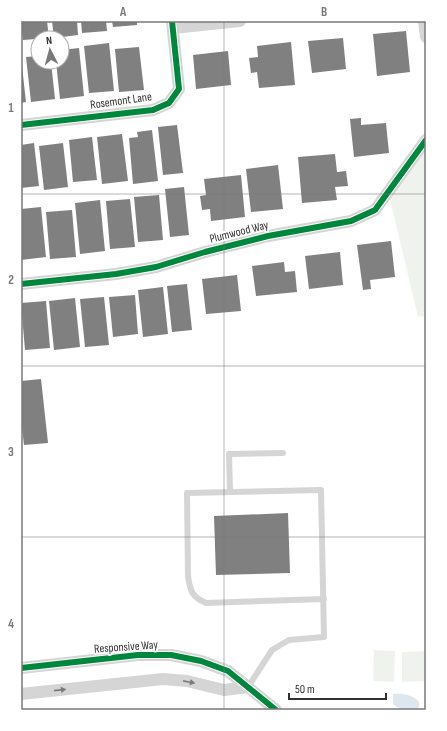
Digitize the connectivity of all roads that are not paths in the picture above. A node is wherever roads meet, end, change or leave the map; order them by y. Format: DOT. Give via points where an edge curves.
graph roads {
  1 [pos="240,21"];
  2 [pos="424,21"];
  3 [pos="173,24"];
  4 [pos="426,37"];
  5 [pos="21,125"];
  6 [pos="426,140"];
  7 [pos="21,284"];
  8 [pos="283,453"];
  9 [pos="230,492"];
  10 [pos="324,599"];
  11 [pos="21,668"];
  12 [pos="248,687"];
  13 [pos="21,694"];
  14 [pos="276,710"];
  1 -- 3 [label="street"];
  2 -- 4 [label="street"];
  3 -- 5 [label="street, Rosemont Lane" via="179,89 169,103 153,110"];
  6 -- 7 [label="street, Plumwood Way" via="375,210 351,221 268,236 156,267"];
  8 -- 9 [label="lane" via="229,454"];
  9 -- 10 [label="lane" via="321,490"];
  9 -- 10 [label="lane" via="187,493 188,576 189,586 197,599 206,603"];
  10 -- 12 [label="lane" via="324,637 289,640 272,650"];
  11 -- 12 [label="street, Responsive Way" via="171,655 201,661 228,671"];
  13 -- 12 [label="street, one-way" via="163,679 187,681 224,690"];
  12 -- 14 [label="street, Responsive Way"];
}
